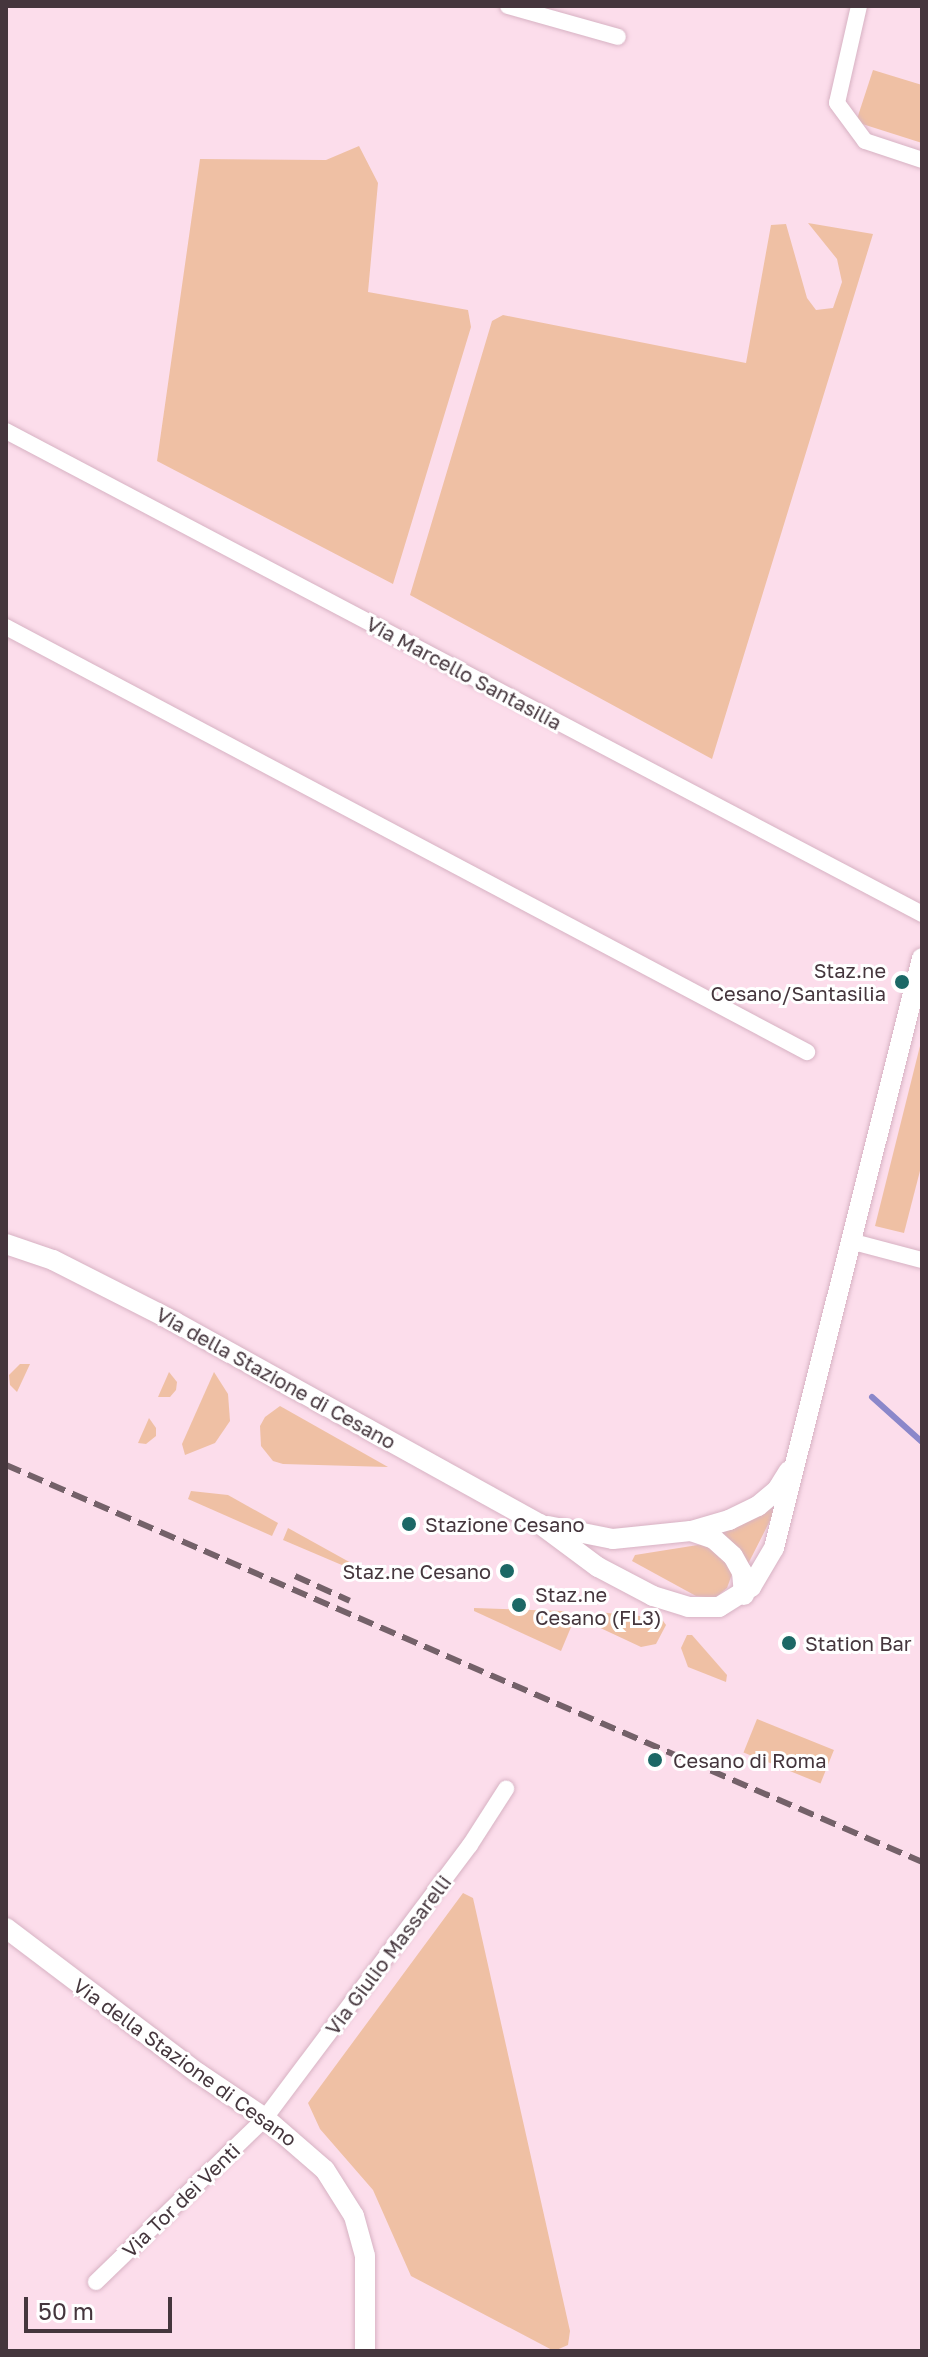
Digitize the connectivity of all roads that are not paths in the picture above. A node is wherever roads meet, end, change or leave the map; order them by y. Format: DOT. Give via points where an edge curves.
graph roads {
  1 [pos="508,6"];
  2 [pos="859,6"];
  3 [pos="618,37"];
  4 [pos="922,160"];
  5 [pos="6,431"];
  6 [pos="6,627"];
  7 [pos="922,914"];
  8 [pos="922,958"];
  9 [pos="807,1052"];
  10 [pos="850,1241"];
  11 [pos="6,1244"];
  12 [pos="922,1260"];
  13 [pos="796,1458"];
  14 [pos="540,1524"];
  15 [pos="691,1531"];
  16 [pos="744,1595"];
  17 [pos="506,1789"];
  18 [pos="6,1928"];
  19 [pos="265,2118"];
  20 [pos="96,2282"];
  21 [pos="365,2351"];
  1 -- 3 [label="street"];
  2 -- 4 [label="street" via="837,103 865,141"];
  5 -- 7 [label="street, Via Marcello Santasilia"];
  6 -- 9 [label="street"];
  8 -- 10 [label="street, Via della Stazione di Cesano"];
  10 -- 12 [label="street"];
  10 -- 13 [label="street, Via della Stazione di Cesano"];
  11 -- 14 [label="street, Via della Stazione di Cesano" via="105,1284"];
  13 -- 15 [label="street, Via della Stazione di Cesano" via="777,1490 758,1506"];
  13 -- 16 [label="street, Via della Stazione di Cesano" via="771,1556"];
  14 -- 15 [label="street, Via della Stazione di Cesano" via="613,1539"];
  14 -- 16 [label="street, Via della Stazione di Cesano" via="598,1567 668,1603 704,1609"];
  15 -- 16 [label="street" via="714,1539 733,1556 742,1572"];
  17 -- 19 [label="street, Via Giulio Massarelli" via="470,1845"];
  18 -- 19 [label="street, Via della Stazione di Cesano"];
  19 -- 20 [label="street, Via Tor dei Venti"];
  19 -- 21 [label="street, Via della Stazione di Cesano" via="325,2170 354,2216 367,2281"];
}
